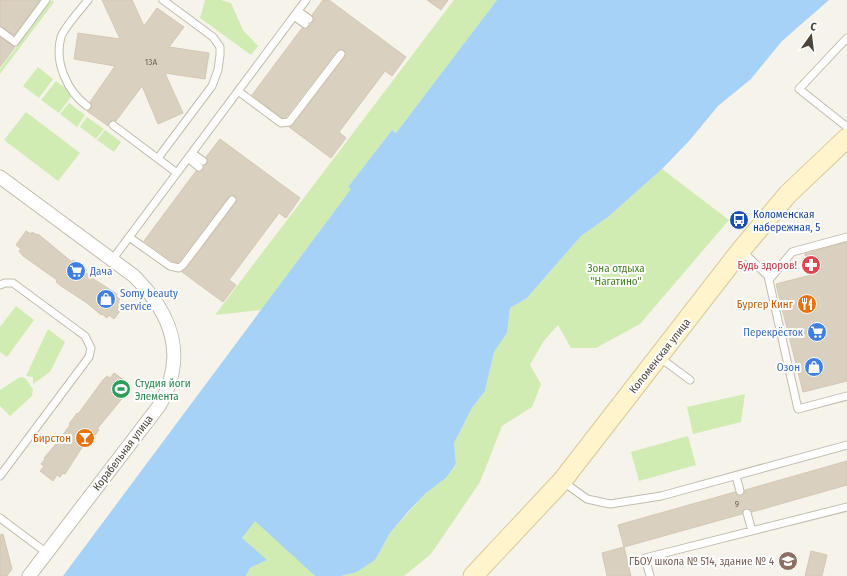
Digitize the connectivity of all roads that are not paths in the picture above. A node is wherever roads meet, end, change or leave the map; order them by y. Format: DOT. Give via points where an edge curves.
graph roads {
  1 [pos="46,0"];
  2 [pos="88,0"];
  3 [pos="163,0"];
  4 [pos="304,1"];
  5 [pos="296,13"];
  6 [pos="307,22"];
  7 [pos="0,31"];
  8 [pos="847,38"];
  9 [pos="341,54"];
  10 [pos="238,91"];
  11 [pos="87,106"];
  12 [pos="113,125"];
  13 [pos="847,127"];
  14 [pos="847,138"];
  15 [pos="190,155"];
  16 [pos="158,158"];
  17 [pos="201,164"];
  18 [pos="177,173"];
  19 [pos="0,177"];
  20 [pos="232,200"];
  21 [pos="129,237"];
  22 [pos="847,237"];
  23 [pos="741,250"];
  24 [pos="112,260"];
  25 [pos="769,280"];
  26 [pos="0,285"];
  27 [pos="659,357"];
  28 [pos="690,380"];
  29 [pos="847,396"];
  30 [pos="847,445"];
  31 [pos="0,476"];
  32 [pos="736,476"];
  33 [pos="562,481"];
  34 [pos="740,491"];
  35 [pos="847,507"];
  36 [pos="746,513"];
  37 [pos="0,518"];
  38 [pos="752,530"];
  39 [pos="47,553"];
  40 [pos="29,576"];
  41 [pos="473,576"];
  42 [pos="650,576"];
  1 -- 7 [label="lane" via="15,42"];
  2 -- 11 [label="lane" via="61,36 59,54 67,82 80,101"];
  3 -- 16 [label="lane" via="213,37 220,47 220,55 212,86"];
  4 -- 5 [label="lane"];
  5 -- 6 [label="lane"];
  5 -- 10 [label="lane"];
  8 -- 13 [label="lane" via="799,90"];
  9 -- 10 [label="lane" via="289,122 281,123"];
  10 -- 15 [label="lane"];
  12 -- 16 [label="lane"];
  14 -- 23 [label="street, Коломенская улица" via="788,194"];
  15 -- 17 [label="lane"];
  15 -- 18 [label="lane"];
  16 -- 18 [label="lane"];
  18 -- 21 [label="lane"];
  19 -- 24 [label="street, Корабельная улица"];
  20 -- 21 [label="lane" via="179,268 170,266"];
  21 -- 24 [label="lane"];
  22 -- 25 [label="lane" via="792,252"];
  23 -- 25 [label="lane"];
  23 -- 27 [label="street, Коломенская улица"];
  24 -- 39 [label="street, Корабельная улица" via="134,276 163,311 172,334 173,364 170,382 159,406"];
  25 -- 29 [label="lane" via="798,409"];
  26 -- 31 [label="lane" via="13,282 85,336 91,348 89,357"];
  27 -- 28 [label="lane"];
  27 -- 33 [label="street, Коломенская улица"];
  30 -- 32 [label="lane"];
  32 -- 33 [label="lane" via="661,496 610,504 587,499"];
  32 -- 34 [label="lane"];
  33 -- 41 [label="street, Коломенская улица"];
  35 -- 38 [label="lane"];
  36 -- 38 [label="lane"];
  37 -- 39 [label="lane"];
  38 -- 42 [label="lane" via="645,558"];
  39 -- 40 [label="street, Корабельная улица"];
}
